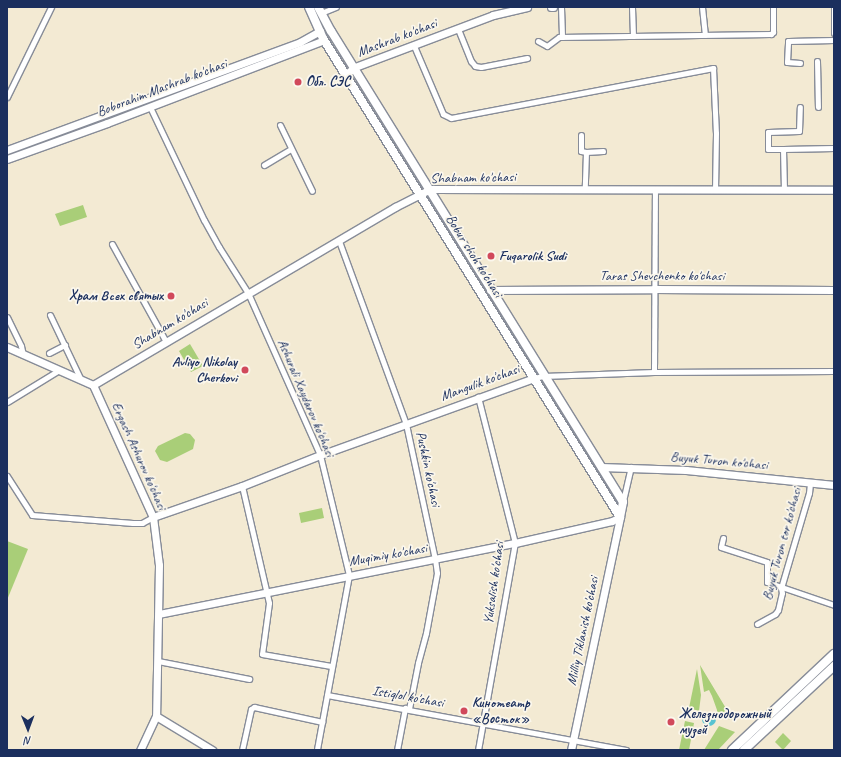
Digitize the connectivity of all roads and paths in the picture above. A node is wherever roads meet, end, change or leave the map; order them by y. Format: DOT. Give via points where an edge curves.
graph roads {
  1 [pos="51,7"];
  2 [pos="309,7"];
  3 [pos="336,7"];
  4 [pos="526,7"];
  5 [pos="561,7"];
  6 [pos="632,7"];
  7 [pos="702,7"];
  8 [pos="773,7"];
  9 [pos="834,7"];
  10 [pos="320,10"];
  11 [pos="458,29"];
  12 [pos="320,31"];
  13 [pos="834,33"];
  14 [pos="704,34"];
  15 [pos="634,36"];
  16 [pos="562,37"];
  17 [pos="324,40"];
  18 [pos="834,40"];
  19 [pos="538,41"];
  20 [pos="414,46"];
  21 [pos="527,58"];
  22 [pos="817,61"];
  23 [pos="800,63"];
  24 [pos="355,67"];
  25 [pos="346,74"];
  26 [pos="178,88"];
  27 [pos="7,95"];
  28 [pos="181,95"];
  29 [pos="150,107"];
  30 [pos="800,107"];
  31 [pos="818,107"];
  32 [pos="280,125"];
  33 [pos="581,135"];
  34 [pos="834,148"];
  35 [pos="291,149"];
  36 [pos="783,149"];
  37 [pos="7,150"];
  38 [pos="603,151"];
  39 [pos="586,152"];
  40 [pos="7,159"];
  41 [pos="264,165"];
  42 [pos="430,189"];
  43 [pos="585,190"];
  44 [pos="715,190"];
  45 [pos="784,190"];
  46 [pos="834,190"];
  47 [pos="312,191"];
  48 [pos="655,191"];
  49 [pos="420,194"];
  50 [pos="338,241"];
  51 [pos="112,244"];
  52 [pos="654,288"];
  53 [pos="490,290"];
  54 [pos="834,290"];
  55 [pos="248,293"];
  56 [pos="50,315"];
  57 [pos="7,317"];
  58 [pos="166,342"];
  59 [pos="65,345"];
  60 [pos="7,347"];
  61 [pos="49,353"];
  62 [pos="23,355"];
  63 [pos="59,370"];
  64 [pos="834,371"];
  65 [pos="654,372"];
  66 [pos="543,376"];
  67 [pos="534,378"];
  68 [pos="81,380"];
  69 [pos="93,385"];
  70 [pos="478,397"];
  71 [pos="7,402"];
  72 [pos="406,424"];
  73 [pos="320,455"];
  74 [pos="601,467"];
  75 [pos="631,467"];
  76 [pos="7,476"];
  77 [pos="810,483"];
  78 [pos="834,485"];
  79 [pos="242,486"];
  80 [pos="623,502"];
  81 [pos="620,516"];
  82 [pos="153,517"];
  83 [pos="723,538"];
  84 [pos="515,543"];
  85 [pos="435,559"];
  86 [pos="349,575"];
  87 [pos="781,588"];
  88 [pos="267,592"];
  89 [pos="834,605"];
  90 [pos="159,614"];
  91 [pos="757,624"];
  92 [pos="834,654"];
  93 [pos="158,661"];
  94 [pos="332,666"];
  95 [pos="834,666"];
  96 [pos="249,679"];
  97 [pos="327,695"];
  98 [pos="407,709"];
  99 [pos="156,716"];
  100 [pos="322,722"];
  101 [pos="484,724"];
  102 [pos="761,728"];
  103 [pos="573,741"];
  104 [pos="140,750"];
  105 [pos="212,750"];
  106 [pos="242,750"];
  107 [pos="317,750"];
  108 [pos="397,750"];
  109 [pos="478,750"];
  110 [pos="572,750"];
  111 [pos="626,750"];
  112 [pos="732,750"];
  113 [pos="744,750"];
  1 -- 27 [label="street"];
  2 -- 12 [label="main road, Bobur shoh ko'chasi"];
  3 -- 10 [label="street"];
  4 -- 11 [label="street, Mashrab ko'chasi" via="493,15"];
  5 -- 16 [label="street"];
  6 -- 15 [label="street"];
  7 -- 14 [label="street"];
  8 -- 14 [label="street" via="771,34"];
  9 -- 13 [label="street"];
  10 -- 24 [label="main road, Bobur shoh ko'chasi"];
  11 -- 20 [label="street, Mashrab ko'chasi"];
  11 -- 21 [label="street" via="475,66"];
  12 -- 17 [label="main road, Bobur shoh ko'chasi"];
  12 -- 26 [label="street, Boborahim Mashrab ko'chasi" via="300,42"];
  14 -- 15 [label="street"];
  15 -- 16 [label="street"];
  16 -- 19 [label="street" via="547,46"];
  17 -- 25 [label="main road, Bobur shoh ko'chasi"];
  17 -- 28 [label="street, Boborahim Mashrab ko'chasi"];
  18 -- 23 [label="street" via="788,41 787,62"];
  20 -- 24 [label="street, Mashrab ko'chasi"];
  20 -- 44 [label="street" via="443,114 451,118 714,68"];
  22 -- 31 [label="street"];
  24 -- 25 [label="street, Mashrab ko'chasi"];
  24 -- 42 [label="main road, Bobur shoh ko'chasi"];
  25 -- 49 [label="main road, Bobur shoh ko'chasi"];
  26 -- 28 [label="street"];
  26 -- 37 [label="street, Boborahim Mashrab ko'chasi"];
  28 -- 29 [label="street, Boborahim Mashrab ko'chasi"];
  29 -- 40 [label="street, Boborahim Mashrab ko'chasi"];
  29 -- 55 [label="street, Ashurali Xaydarov ko'chasi" via="204,220"];
  30 -- 36 [label="street" via="799,131 768,132 768,149"];
  32 -- 35 [label="street"];
  33 -- 39 [label="street" via="581,151"];
  34 -- 36 [label="street"];
  35 -- 41 [label="street"];
  35 -- 47 [label="street"];
  36 -- 45 [label="street"];
  38 -- 39 [label="street"];
  39 -- 43 [label="street"];
  42 -- 43 [label="street, Shabnam ko'chasi"];
  42 -- 49 [label="street, Shabnam ko'chasi"];
  42 -- 53 [label="main road, Bobur shoh ko'chasi"];
  43 -- 48 [label="street, Shabnam ko'chasi"];
  44 -- 45 [label="street, Shabnam ko'chasi"];
  44 -- 48 [label="street, Shabnam ko'chasi"];
  45 -- 46 [label="street, Shabnam ko'chasi"];
  48 -- 52 [label="street"];
  49 -- 50 [label="street, Shabnam ko'chasi"];
  49 -- 67 [label="main road, Bobur shoh ko'chasi"];
  50 -- 55 [label="street, Shabnam ko'chasi"];
  50 -- 72 [label="street, Pushkin ko'chasi"];
  51 -- 58 [label="street"];
  52 -- 53 [label="street, Taras Shevchenko ko'chasi"];
  52 -- 54 [label="street, Taras Shevchenko ko'chasi"];
  52 -- 65 [label="street"];
  53 -- 66 [label="main road, Bobur shoh ko'chasi"];
  55 -- 58 [label="street, Shabnam ko'chasi"];
  55 -- 73 [label="street, Ashurali Xaydarov ko'chasi"];
  56 -- 59 [label="street"];
  57 -- 62 [label="street"];
  58 -- 69 [label="street, Shabnam ko'chasi"];
  59 -- 61 [label="street"];
  59 -- 68 [label="street"];
  60 -- 62 [label="street"];
  62 -- 63 [label="street"];
  63 -- 68 [label="street"];
  63 -- 71 [label="street"];
  64 -- 65 [label="street, Mangulik ko'chasi"];
  65 -- 66 [label="street, Mangulik ko'chasi"];
  66 -- 67 [label="street, Mangulik ko'chasi"];
  66 -- 74 [label="main road, Bobur shoh ko'chasi"];
  67 -- 70 [label="street, Mangulik ko'chasi"];
  67 -- 81 [label="main road, Bobur shoh ko'chasi"];
  68 -- 69 [label="street"];
  69 -- 82 [label="street, Ergash Ashurov ko'chasi"];
  70 -- 72 [label="street, Mangulik ko'chasi"];
  70 -- 84 [label="street, Yuksalish ko'chasi"];
  72 -- 73 [label="street, Mangulik ko'chasi"];
  72 -- 85 [label="street, Pushkin ko'chasi"];
  73 -- 79 [label="street, Mangulik ko'chasi"];
  73 -- 86 [label="street, Ashurali Xaydarov ko'chasi"];
  74 -- 75 [label="street, Buyuk Turon ko'chasi"];
  74 -- 80 [label="main road, Bobur shoh ko'chasi"];
  75 -- 77 [label="street, Buyuk Turon ko'chasi"];
  75 -- 80 [label="street"];
  76 -- 82 [label="street" via="32,515 133,523"];
  77 -- 78 [label="street, Buyuk Turon ko'chasi"];
  77 -- 87 [label="street, Buyuk Turon tor ko'chasi"];
  79 -- 82 [label="street, Mangulik ko'chasi"];
  79 -- 88 [label="street"];
  80 -- 81 [label="main road"];
  81 -- 84 [label="street, Muqimiy ko'chasi" via="612,521"];
  81 -- 103 [label="street, Milliy Tiklanish ko'chasi"];
  82 -- 90 [label="street, Ergash Ashurov ko'chasi" via="159,566"];
  83 -- 87 [label="street" via="721,547 767,562 766,582"];
  84 -- 85 [label="street, Muqimiy ko'chasi"];
  84 -- 101 [label="street, Yuksalish ko'chasi"];
  85 -- 86 [label="street, Muqimiy ko'chasi"];
  85 -- 98 [label="street, Pushkin ko'chasi" via="437,574"];
  86 -- 88 [label="street, Muqimiy ko'chasi"];
  86 -- 94 [label="street, Ashurali Xaydarov ko'chasi"];
  87 -- 89 [label="street"];
  87 -- 91 [label="street, Buyuk Turon tor ko'chasi" via="782,593 775,614"];
  88 -- 90 [label="street, Muqimiy ko'chasi"];
  88 -- 94 [label="street" via="269,603 262,654"];
  90 -- 93 [label="street, Ergash Ashurov ko'chasi"];
  92 -- 102 [label="main road"];
  93 -- 96 [label="street"];
  93 -- 99 [label="street, Ergash Ashurov ko'chasi"];
  94 -- 97 [label="street, Ashurali Xaydarov ko'chasi"];
  95 -- 102 [label="main road"];
  97 -- 98 [label="street, Istiqlol ko'chasi"];
  97 -- 100 [label="street, Ashurali Xaydarov ko'chasi"];
  98 -- 101 [label="street, Istiqlol ko'chasi"];
  98 -- 108 [label="street, Pushkin ko'chasi"];
  99 -- 104 [label="street, Ergash Ashurov ko'chasi"];
  99 -- 105 [label="street"];
  100 -- 106 [label="street" via="254,707 251,710"];
  100 -- 107 [label="street, Ashurali Xaydarov ko'chasi"];
  101 -- 103 [label="street, Istiqlol ko'chasi"];
  101 -- 109 [label="street, Yuksalish ko'chasi"];
  102 -- 112 [label="main road"];
  102 -- 113 [label="main road"];
  103 -- 110 [label="street, Milliy Tiklanish ko'chasi"];
  103 -- 111 [label="street, Istiqlol ko'chasi"];
}
